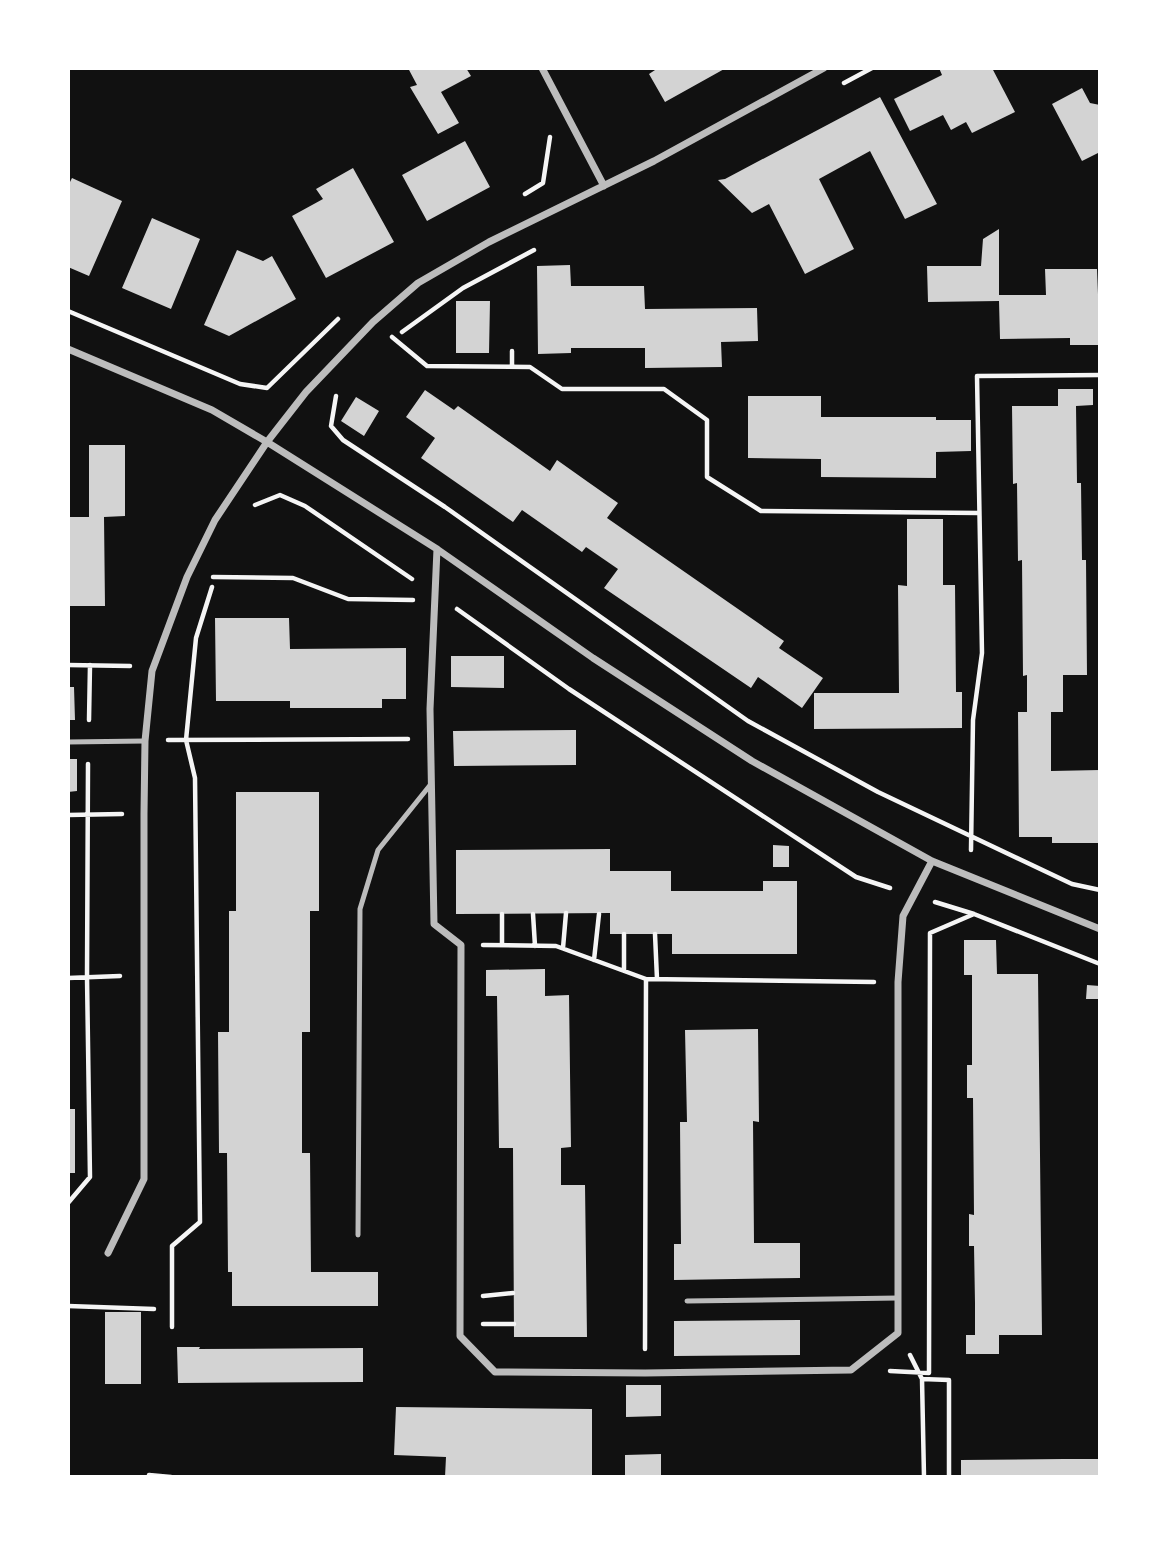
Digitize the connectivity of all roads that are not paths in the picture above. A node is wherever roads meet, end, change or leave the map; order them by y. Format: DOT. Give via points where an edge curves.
graph roads {
  1 [pos="542,68"];
  2 [pos="824,68"];
  3 [pos="604,186"];
  4 [pos="68,349"];
  5 [pos="267,442"];
  6 [pos="438,549"];
  7 [pos="145,741"];
  8 [pos="68,742"];
  9 [pos="431,784"];
  10 [pos="932,861"];
  11 [pos="1100,929"];
  12 [pos="358,1235"];
  13 [pos="108,1254"];
  14 [pos="898,1298"];
  15 [pos="687,1301"];
  1 -- 3 [label="street"];
  2 -- 3 [label="street"];
  3 -- 5 [label="street" via="489,242 418,283 373,322"];
  4 -- 5 [label="street" via="212,410"];
  5 -- 6 [label="street"];
  5 -- 7 [label="street" via="215,520 187,577 152,671"];
  6 -- 9 [label="street"];
  6 -- 10 [label="street" via="593,658 752,761"];
  7 -- 8 [label="lane"];
  7 -- 13 [label="street" via="144,1179"];
  9 -- 12 [label="lane" via="378,850 360,909"];
  9 -- 14 [label="street" via="434,924 461,945 460,1336 495,1372 851,1370 898,1333"];
  10 -- 11 [label="street"];
  10 -- 14 [label="street" via="903,915 898,982"];
  14 -- 15 [label="lane"];
}
